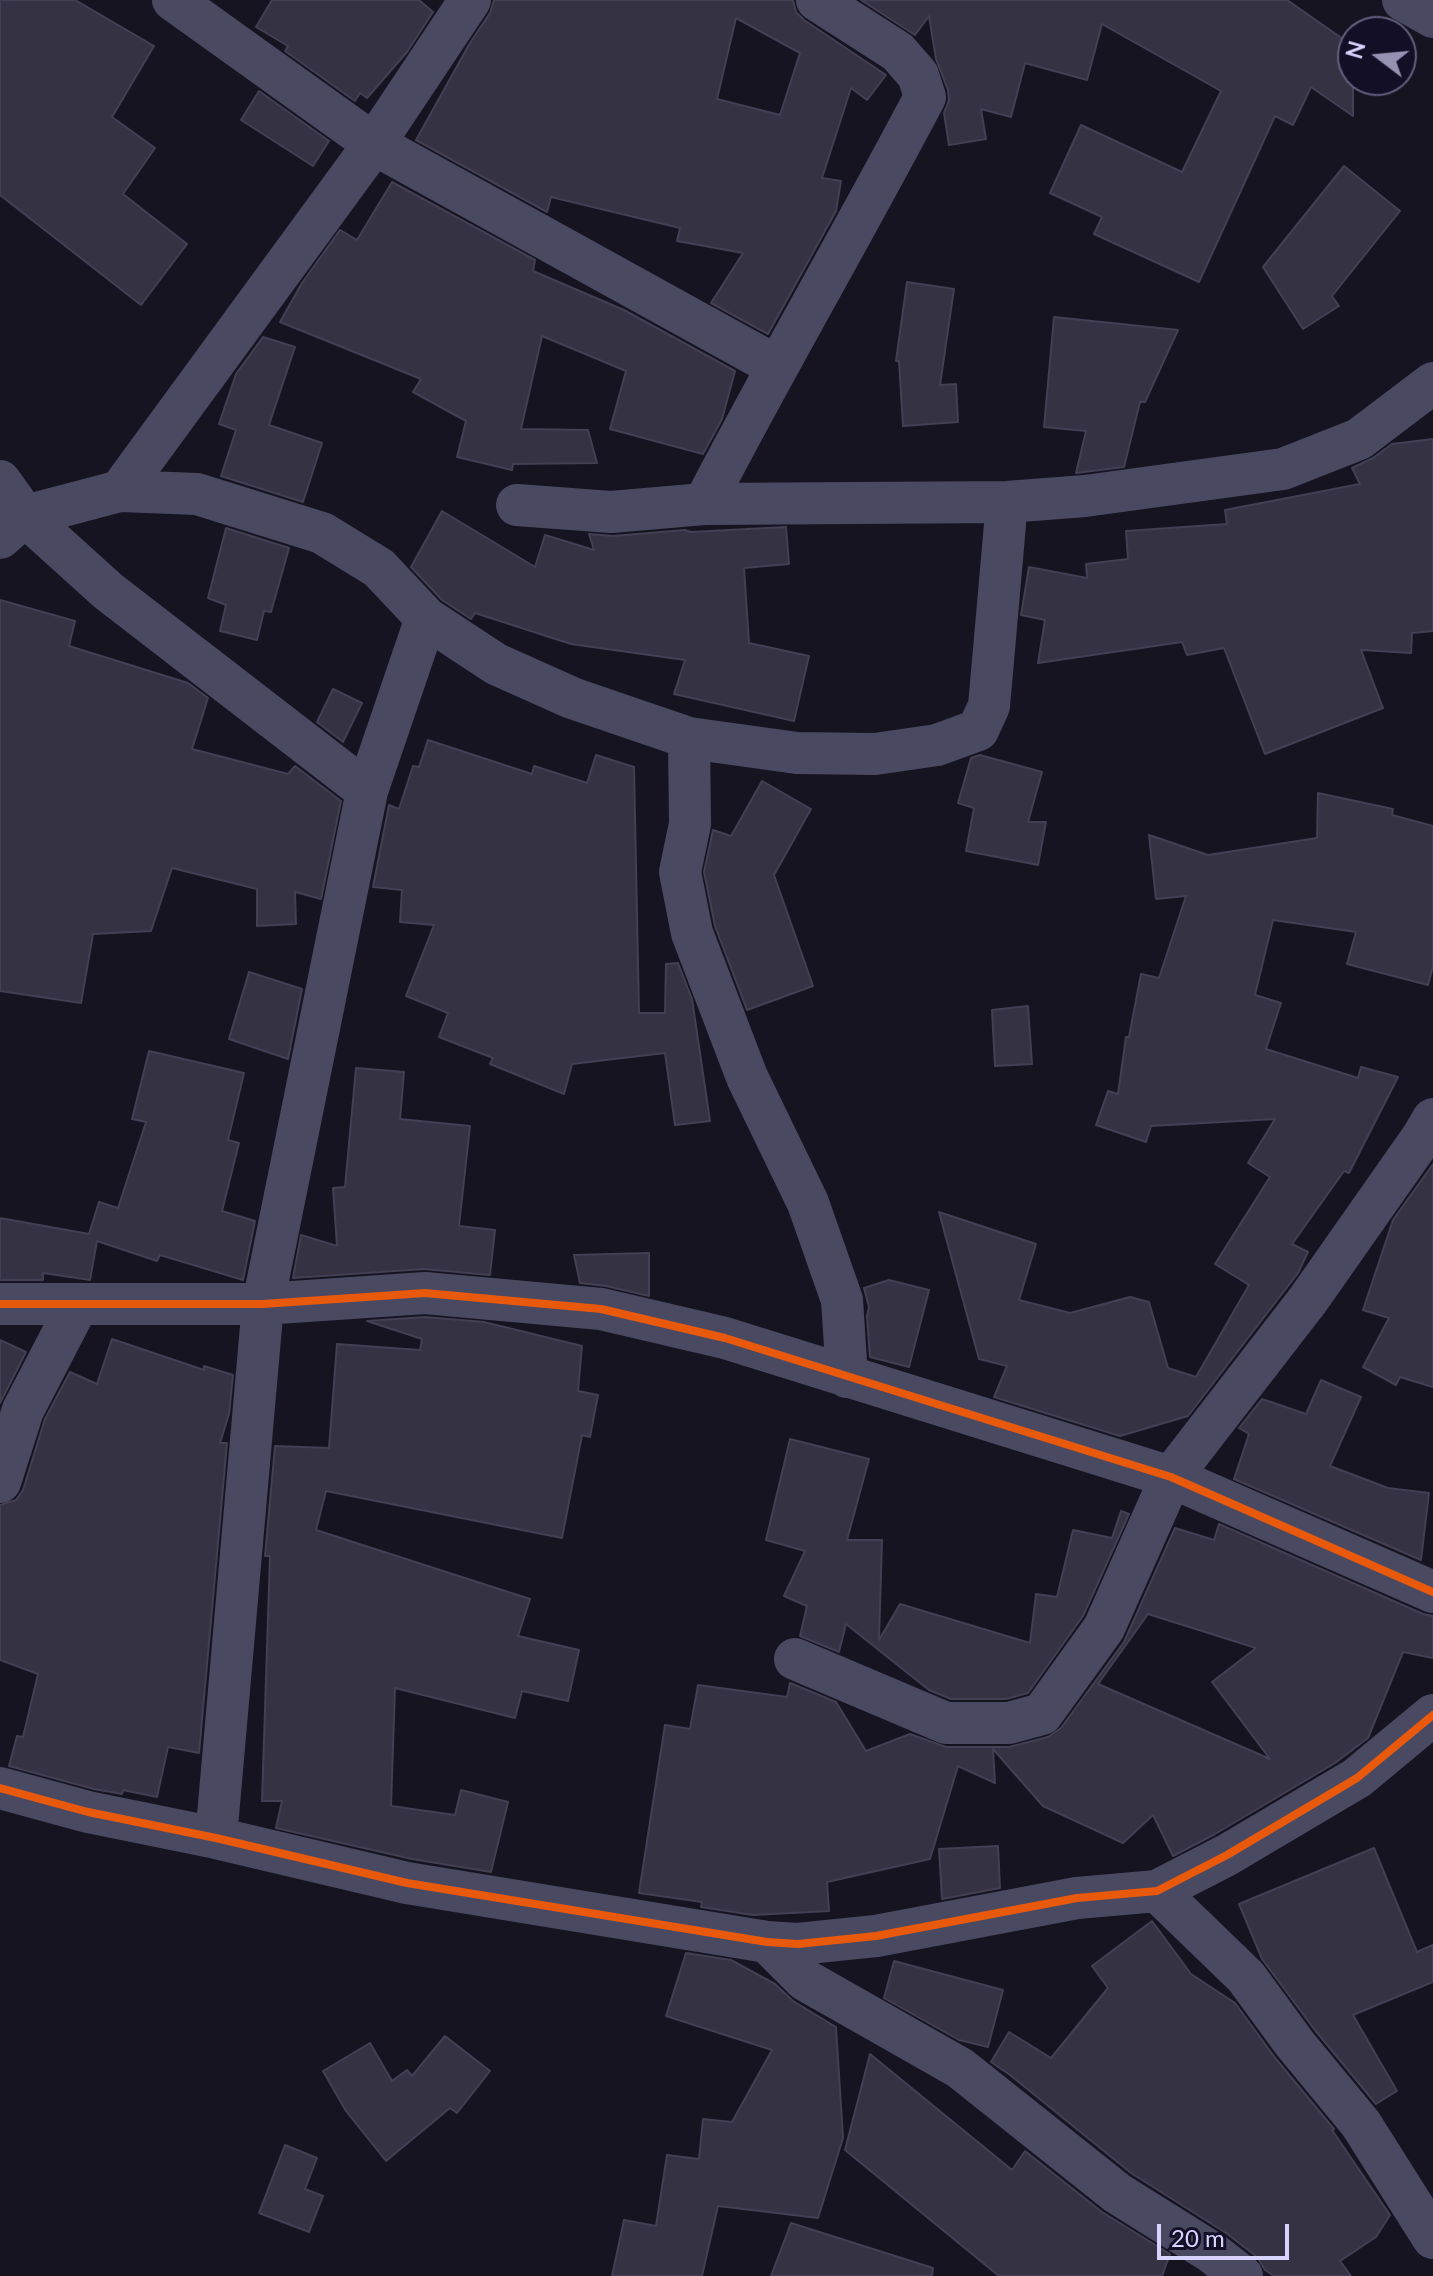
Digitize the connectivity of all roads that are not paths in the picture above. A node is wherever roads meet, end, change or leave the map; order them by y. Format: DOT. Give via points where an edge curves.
graph roads {
  1 [pos="173,0"];
  2 [pos="470,0"];
  3 [pos="817,0"];
  4 [pos="1403,0"];
  5 [pos="1433,17"];
  6 [pos="374,144"];
  7 [pos="776,366"];
  8 [pos="1433,383"];
  9 [pos="0,481"];
  10 [pos="120,491"];
  11 [pos="1007,502"];
  12 [pos="704,504"];
  13 [pos="517,505"];
  14 [pos="12,527"];
  15 [pos="426,618"];
  16 [pos="689,738"];
  17 [pos="367,791"];
  18 [pos="1430,1132"];
  19 [pos="0,1304"];
  20 [pos="78,1304"];
  21 [pos="263,1304"];
  22 [pos="847,1377"];
  23 [pos="1171,1477"];
  24 [pos="0,1482"];
  25 [pos="1433,1592"];
  26 [pos="795,1659"];
  27 [pos="1433,1715"];
  28 [pos="0,1788"];
  29 [pos="216,1838"];
  30 [pos="1157,1891"];
  31 [pos="767,1942"];
  32 [pos="1433,2238"];
  33 [pos="1242,2276"];
  1 -- 6 [label="street"];
  2 -- 6 [label="street"];
  3 -- 7 [label="street" via="898,52 918,75 925,97"];
  4 -- 5 [label="street"];
  6 -- 7 [label="street"];
  6 -- 10 [label="street"];
  7 -- 12 [label="street"];
  8 -- 11 [label="street" via="1359,439 1283,469"];
  9 -- 14 [label="street"];
  10 -- 14 [label="street"];
  10 -- 15 [label="street" via="197,494 322,533 379,568"];
  11 -- 12 [label="street"];
  11 -- 16 [label="street" via="989,706 978,730 937,745 875,754 797,753"];
  12 -- 13 [label="street" via="611,512"];
  14 -- 17 [label="street" via="108,591"];
  15 -- 16 [label="street" via="496,664 559,693"];
  15 -- 17 [label="street"];
  16 -- 22 [label="street" via="690,824 680,872 692,933 747,1077 808,1203 842,1300"];
  17 -- 21 [label="street"];
  18 -- 23 [label="street"];
  19 -- 20 [label="street"];
  20 -- 21 [label="street"];
  20 -- 24 [label="street" via="23,1410"];
  21 -- 22 [label="street" via="425,1293 601,1309 725,1338"];
  21 -- 29 [label="street"];
  22 -- 23 [label="street"];
  23 -- 25 [label="street"];
  23 -- 26 [label="street" via="1104,1628 1042,1714 1009,1723 946,1723"];
  27 -- 30 [label="street" via="1357,1778"];
  28 -- 29 [label="street"];
  29 -- 31 [label="street" via="407,1883"];
  30 -- 31 [label="street" via="1077,1898 876,1936"];
  30 -- 32 [label="street" via="1246,1977 1361,2124"];
  31 -- 33 [label="street" via="805,1980 960,2068 1117,2193"];
}
